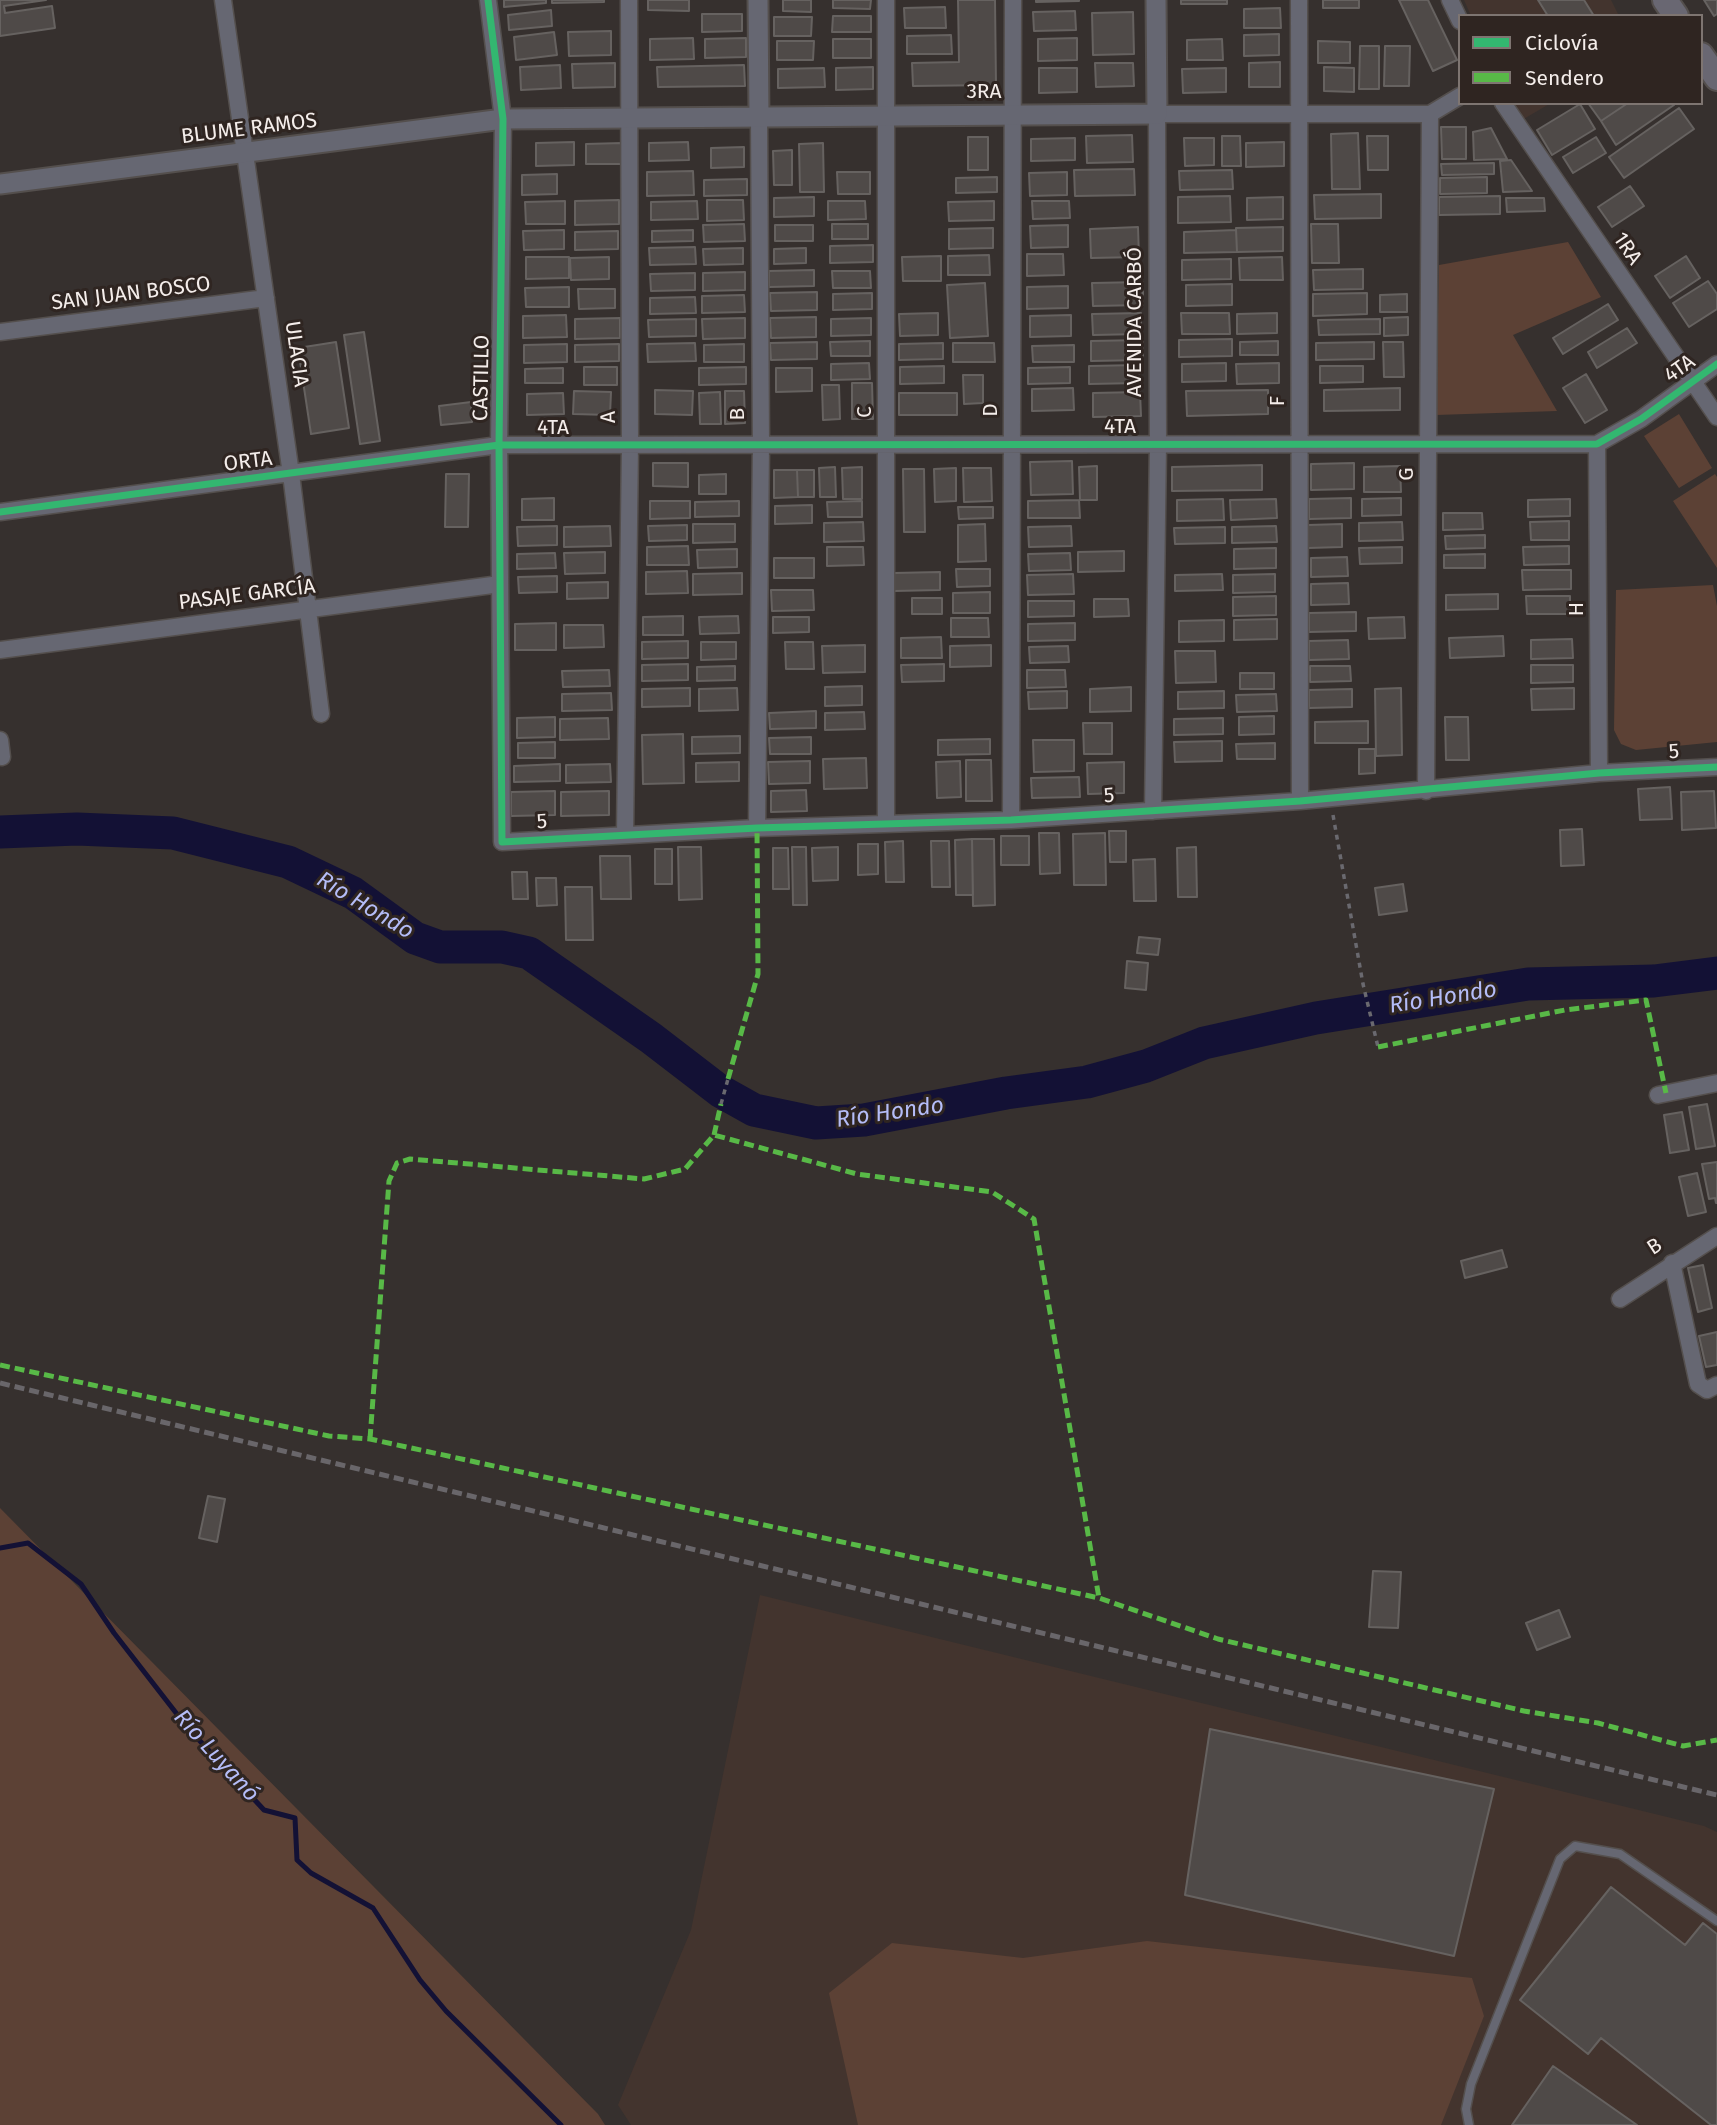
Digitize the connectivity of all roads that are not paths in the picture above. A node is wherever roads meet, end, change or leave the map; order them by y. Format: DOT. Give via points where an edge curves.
graph roads {
  1 [pos="223,0"];
  2 [pos="488,0"];
  3 [pos="629,0"];
  4 [pos="758,0"];
  5 [pos="886,0"];
  6 [pos="1013,0"];
  7 [pos="1156,0"];
  8 [pos="1300,0"];
  9 [pos="1450,0"];
  10 [pos="1458,17"];
  11 [pos="1703,58"];
  12 [pos="1717,78"];
  13 [pos="1458,97"];
  14 [pos="1504,105"];
  15 [pos="1157,114"];
  16 [pos="1430,114"];
  17 [pos="1012,115"];
  18 [pos="1299,115"];
  19 [pos="884,116"];
  20 [pos="759,117"];
  21 [pos="627,118"];
  22 [pos="503,119"];
  23 [pos="246,152"];
  24 [pos="0,184"];
  25 [pos="267,298"];
  26 [pos="0,332"];
  27 [pos="1717,365"];
  28 [pos="1692,382"];
  29 [pos="1717,417"];
  30 [pos="1012,444"];
  31 [pos="1158,444"];
  32 [pos="1300,444"];
  33 [pos="1428,444"];
  34 [pos="1597,444"];
  35 [pos="499,445"];
  36 [pos="631,445"];
  37 [pos="761,445"];
  38 [pos="886,445"];
  39 [pos="291,474"];
  40 [pos="0,512"];
  41 [pos="500,584"];
  42 [pos="308,608"];
  43 [pos="0,650"];
  44 [pos="321,714"];
  45 [pos="0,740"];
  46 [pos="2,757"];
  47 [pos="1717,767"];
  48 [pos="1599,773"];
  49 [pos="1426,792"];
  50 [pos="1300,802"];
  51 [pos="1153,811"];
  52 [pos="1011,820"];
  53 [pos="886,824"];
  54 [pos="757,828"];
  55 [pos="625,834"];
  56 [pos="502,842"];
  57 [pos="1717,1083"];
  58 [pos="1658,1095"];
  59 [pos="1717,1236"];
  60 [pos="1672,1263"];
  61 [pos="1620,1299"];
  62 [pos="1717,1385"];
  63 [pos="1717,1921"];
  64 [pos="1469,2125"];
  1 -- 23 [label="street, ULACIA"];
  2 -- 22 [label="street, CASTILLO"];
  3 -- 21 [label="street, A"];
  4 -- 20 [label="street, B"];
  5 -- 19 [label="street, C"];
  6 -- 17 [label="street, D"];
  7 -- 15 [label="street, AVENIDA CARBÓ"];
  8 -- 18 [label="street, F"];
  9 -- 10 [label="street"];
  11 -- 12 [label="main road"];
  13 -- 16 [label="street"];
  14 -- 28 [label="street, 1RA"];
  15 -- 17 [label="street, 3RA"];
  15 -- 18 [label="street, 3RA"];
  15 -- 31 [label="street, AVENIDA CARBÓ"];
  16 -- 18 [label="street, 3RA"];
  16 -- 33 [label="street, G"];
  17 -- 19 [label="street, 3RA"];
  17 -- 30 [label="street, D"];
  18 -- 32 [label="street, F"];
  19 -- 20 [label="street, 3RA"];
  19 -- 38 [label="street, C"];
  20 -- 21 [label="street, 3RA"];
  20 -- 37 [label="street, B"];
  21 -- 22 [label="street, 3RA"];
  21 -- 36 [label="street, A"];
  22 -- 23 [label="street, BLUME RAMOS"];
  22 -- 35 [label="street, CASTILLO"];
  23 -- 24 [label="street, BLUME RAMOS"];
  23 -- 25 [label="street, ULACIA"];
  25 -- 26 [label="street, SAN JUAN BOSCO"];
  25 -- 39 [label="street, ULACIA"];
  27 -- 28 [label="street, 4TA"];
  28 -- 29 [label="street, 1RA"];
  28 -- 34 [label="street, 4TA"];
  30 -- 31 [label="street, 4TA"];
  30 -- 38 [label="street, 4TA"];
  30 -- 52 [label="street, D"];
  31 -- 32 [label="street, 4TA"];
  31 -- 51 [label="street, AVENIDA CARBÓ"];
  32 -- 33 [label="street, 4TA"];
  32 -- 50 [label="street, F"];
  33 -- 34 [label="street, 4TA"];
  33 -- 49 [label="street, G"];
  34 -- 48 [label="street, H"];
  35 -- 36 [label="street, 4TA"];
  35 -- 39 [label="street, ORTA"];
  35 -- 41 [label="street, CASTILLO"];
  36 -- 37 [label="street, 4TA"];
  36 -- 55 [label="street, A"];
  37 -- 38 [label="street, 4TA"];
  37 -- 54 [label="street, B"];
  38 -- 53 [label="street, C"];
  39 -- 40 [label="street, ORTA"];
  39 -- 42 [label="street, ULACIA"];
  41 -- 42 [label="street, PASAJE GARCÍA"];
  41 -- 56 [label="street, CASTILLO"];
  42 -- 43 [label="street, PASAJE GARCÍA"];
  42 -- 44 [label="street, ULACIA"];
  45 -- 46 [label="street"];
  47 -- 48 [label="street, 5"];
  48 -- 49 [label="street, 5"];
  49 -- 50 [label="street, 5"];
  50 -- 51 [label="street, 5"];
  51 -- 52 [label="street, 5"];
  52 -- 53 [label="street, 5"];
  53 -- 54 [label="street, 5"];
  54 -- 55 [label="street, 5"];
  55 -- 56 [label="street, 5"];
  57 -- 58 [label="street"];
  59 -- 60 [label="street, B"];
  60 -- 61 [label="street, B"];
  60 -- 62 [label="street" via="1698,1384 1707,1390"];
  63 -- 64 [label="lane" via="1620,1854 1575,1846 1560,1859 1471,2084 1466,2109"];
}
